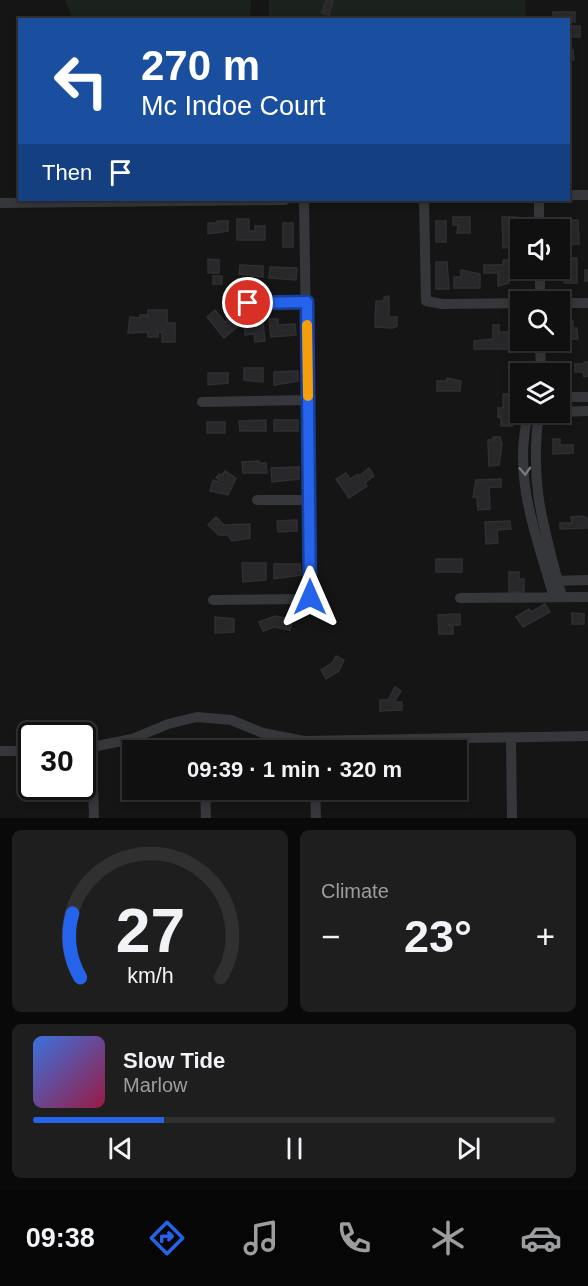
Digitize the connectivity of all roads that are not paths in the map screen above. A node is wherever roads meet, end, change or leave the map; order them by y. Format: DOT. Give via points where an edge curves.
graph roads {
  1 [pos="570,195"];
  2 [pos="588,195"];
  3 [pos="190,201"];
  4 [pos="304,201"];
  5 [pos="424,201"];
  6 [pos="539,201"];
  7 [pos="0,203"];
  8 [pos="539,219"];
  9 [pos="307,302"];
  10 [pos="248,303"];
  11 [pos="510,303"];
  12 [pos="570,303"];
  13 [pos="588,303"];
  14 [pos="588,397"];
  15 [pos="570,398"];
  16 [pos="308,400"];
  17 [pos="201,402"];
  18 [pos="588,411"];
  19 [pos="570,412"];
  20 [pos="528,423"];
  21 [pos="538,423"];
  22 [pos="257,500"];
  23 [pos="309,500"];
  24 [pos="588,580"];
  25 [pos="553,581"];
  26 [pos="558,597"];
  27 [pos="588,597"];
  28 [pos="460,598"];
  29 [pos="213,600"];
  30 [pos="588,736"];
  31 [pos="511,738"];
  32 [pos="128,740"];
  33 [pos="292,740"];
  34 [pos="462,740"];
  35 [pos="122,741"];
  36 [pos="96,747"];
  37 [pos="18,751"];
  38 [pos="0,752"];
  39 [pos="92,800"];
  40 [pos="205,800"];
  41 [pos="315,800"];
  42 [pos="94,818"];
  43 [pos="206,818"];
  44 [pos="316,818"];
  45 [pos="512,818"];
  1 -- 2 [label="street"];
  3 -- 7 [label="street"];
  4 -- 9 [label="street"];
  5 -- 11 [label="street" via="426,301"];
  6 -- 8 [label="street"];
  9 -- 10 [label="street"];
  9 -- 16 [label="street"];
  12 -- 13 [label="street"];
  14 -- 15 [label="street"];
  16 -- 17 [label="street"];
  16 -- 23 [label="street"];
  18 -- 19 [label="street"];
  20 -- 25 [label="street, one-way" via="526,497 538,550"];
  21 -- 25 [label="street" via="538,506"];
  22 -- 23 [label="street"];
  23 -- 29 [label="street" via="307,598"];
  24 -- 25 [label="street"];
  25 -- 26 [label="street"];
  26 -- 27 [label="street"];
  26 -- 28 [label="street"];
  30 -- 31 [label="street"];
  31 -- 34 [label="street"];
  31 -- 45 [label="street"];
  32 -- 33 [label="street" via="197,717 220,718"];
  35 -- 36 [label="street"];
  37 -- 38 [label="street"];
  39 -- 42 [label="street"];
  40 -- 43 [label="street"];
  41 -- 44 [label="street"];
}
